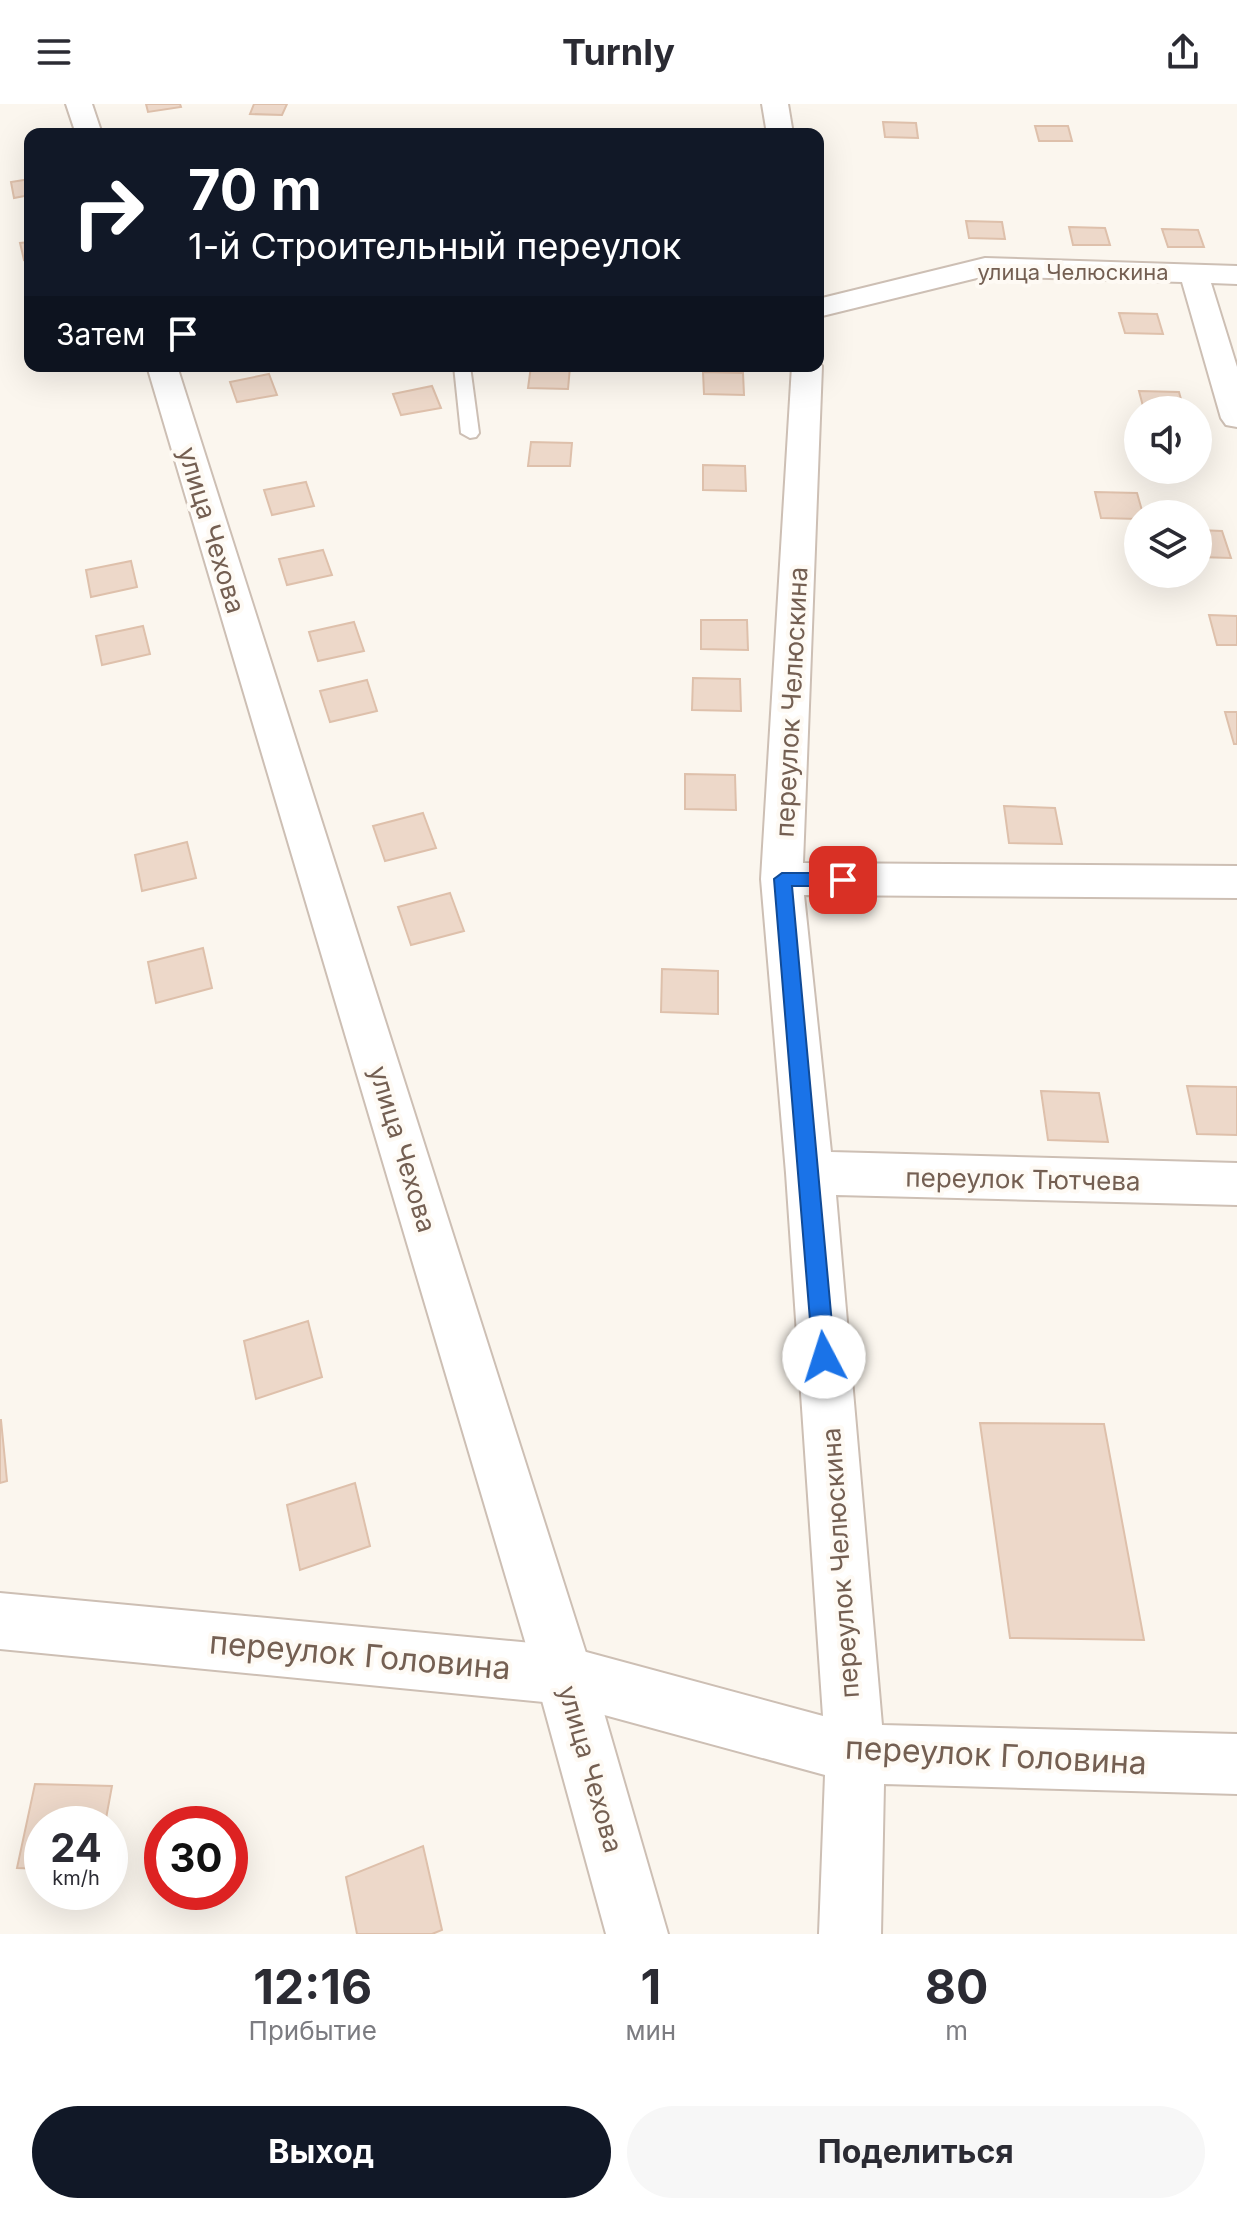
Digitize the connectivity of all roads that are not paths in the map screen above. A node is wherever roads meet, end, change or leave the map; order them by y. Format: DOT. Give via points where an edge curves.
graph roads {
  1 [pos="79,104"];
  2 [pos="775,104"];
  3 [pos="87,128"];
  4 [pos="779,128"];
  5 [pos="1194,273"];
  6 [pos="1237,275"];
  7 [pos="824,307"];
  8 [pos="164,372"];
  9 [pos="463,372"];
  10 [pos="807,372"];
  11 [pos="1237,418"];
  12 [pos="470,433"];
  13 [pos="782,879"];
  14 [pos="1237,882"];
  15 [pos="810,1173"];
  16 [pos="1237,1184"];
  17 [pos="0,1621"];
  18 [pos="564,1675"];
  19 [pos="855,1754"];
  20 [pos="1237,1764"];
  21 [pos="637,1934"];
  22 [pos="850,1934"];
  1 -- 3 [label="street"];
  2 -- 4 [label="street"];
  5 -- 6 [label="street, улица Челюскина"];
  5 -- 7 [label="street, улица Челюскина" via="985,267"];
  5 -- 11 [label="street"];
  8 -- 18 [label="street, улица Чехова"];
  9 -- 12 [label="lane"];
  10 -- 13 [label="street, переулок Челюскина"];
  13 -- 14 [label="street"];
  13 -- 15 [label="street, переулок Челюскина"];
  15 -- 16 [label="street, переулок Тютчева"];
  15 -- 19 [label="street, переулок Челюскина"];
  17 -- 18 [label="street, переулок Головина"];
  18 -- 19 [label="street, переулок Головина"];
  18 -- 21 [label="street, улица Чехова"];
  19 -- 20 [label="street, переулок Головина"];
  19 -- 22 [label="street, переулок Челюскина"];
}
